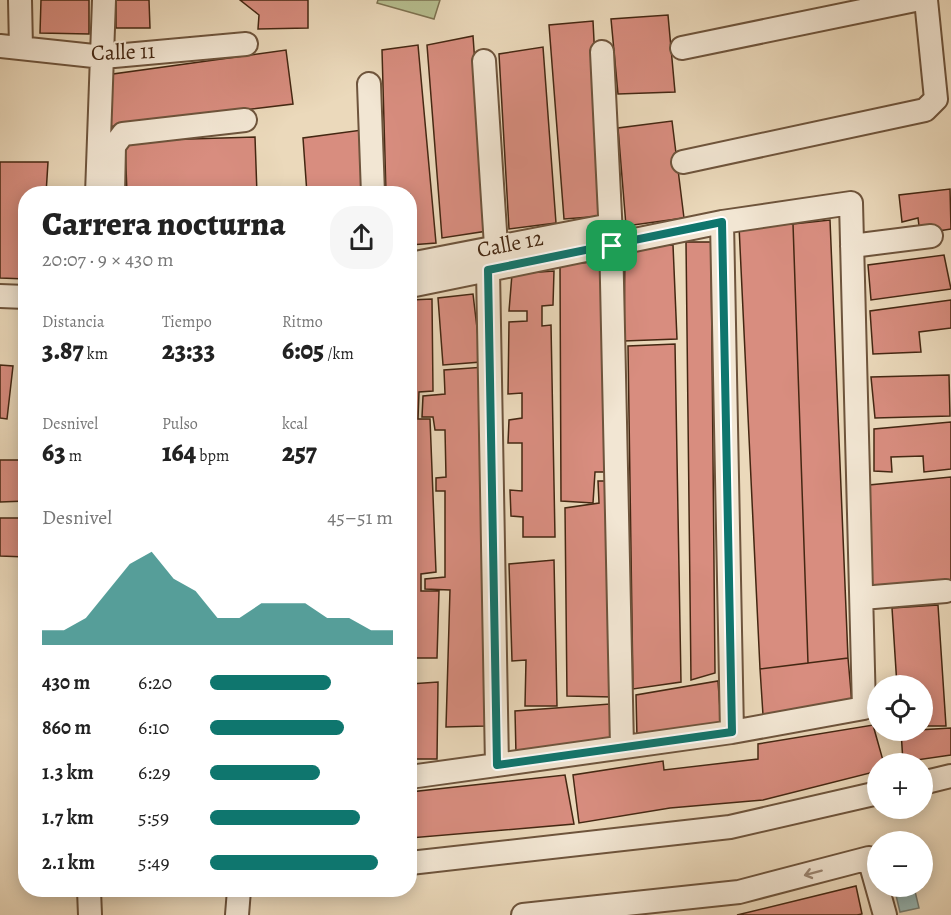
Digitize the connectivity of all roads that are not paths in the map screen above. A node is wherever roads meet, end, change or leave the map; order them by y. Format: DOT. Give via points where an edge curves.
graph roads {
  1 [pos="20,0"];
  2 [pos="104,0"];
  3 [pos="915,0"];
  4 [pos="926,0"];
  5 [pos="246,44"];
  6 [pos="10,47"];
  7 [pos="682,48"];
  8 [pos="603,52"];
  9 [pos="103,57"];
  10 [pos="484,61"];
  11 [pos="369,84"];
  12 [pos="245,120"];
  13 [pos="683,162"];
  14 [pos="97,186"];
  15 [pos="113,186"];
  16 [pos="373,186"];
  17 [pos="722,222"];
  18 [pos="611,236"];
  19 [pos="931,236"];
  20 [pos="496,246"];
  21 [pos="852,246"];
  22 [pos="417,263"];
  23 [pos="488,270"];
  24 [pos="417,285"];
  25 [pos="0,296"];
  26 [pos="18,297"];
  27 [pos="946,591"];
  28 [pos="862,598"];
  29 [pos="732,732"];
  30 [pos="622,747"];
  31 [pos="497,765"];
  32 [pos="417,776"];
  33 [pos="951,776"];
  34 [pos="933,780"];
  35 [pos="867,796"];
  36 [pos="417,862"];
  37 [pos="89,897"];
  38 [pos="238,897"];
  39 [pos="90,915"];
  40 [pos="237,915"];
  41 [pos="523,915"];
  42 [pos="885,915"];
  1 -- 6 [label="street"];
  2 -- 9 [label="street"];
  3 -- 7 [label="street"];
  4 -- 13 [label="street" via="936,99 933,105 925,110"];
  5 -- 9 [label="street, Calle 11"];
  6 -- 9 [label="street, Calle 11"];
  8 -- 18 [label="street"];
  9 -- 14 [label="street"];
  10 -- 20 [label="street"];
  11 -- 16 [label="street"];
  12 -- 15 [label="street" via="123,134 114,146"];
  17 -- 18 [label="street"];
  17 -- 21 [label="street" via="851,203"];
  17 -- 29 [label="street"];
  18 -- 20 [label="street, Calle 12"];
  18 -- 23 [label="street"];
  18 -- 30 [label="street"];
  19 -- 21 [label="street"];
  20 -- 22 [label="street, Calle 12"];
  21 -- 28 [label="street"];
  23 -- 24 [label="street"];
  23 -- 31 [label="street"];
  25 -- 26 [label="street"];
  27 -- 28 [label="street"];
  28 -- 29 [label="street" via="864,708"];
  29 -- 30 [label="street"];
  30 -- 31 [label="street"];
  31 -- 32 [label="street"];
  33 -- 34 [label="street"];
  35 -- 36 [label="street" via="730,827"];
  37 -- 39 [label="street"];
  38 -- 40 [label="street"];
  42 -- 41 [label="street, one-way" via="869,858 739,892"];
}
